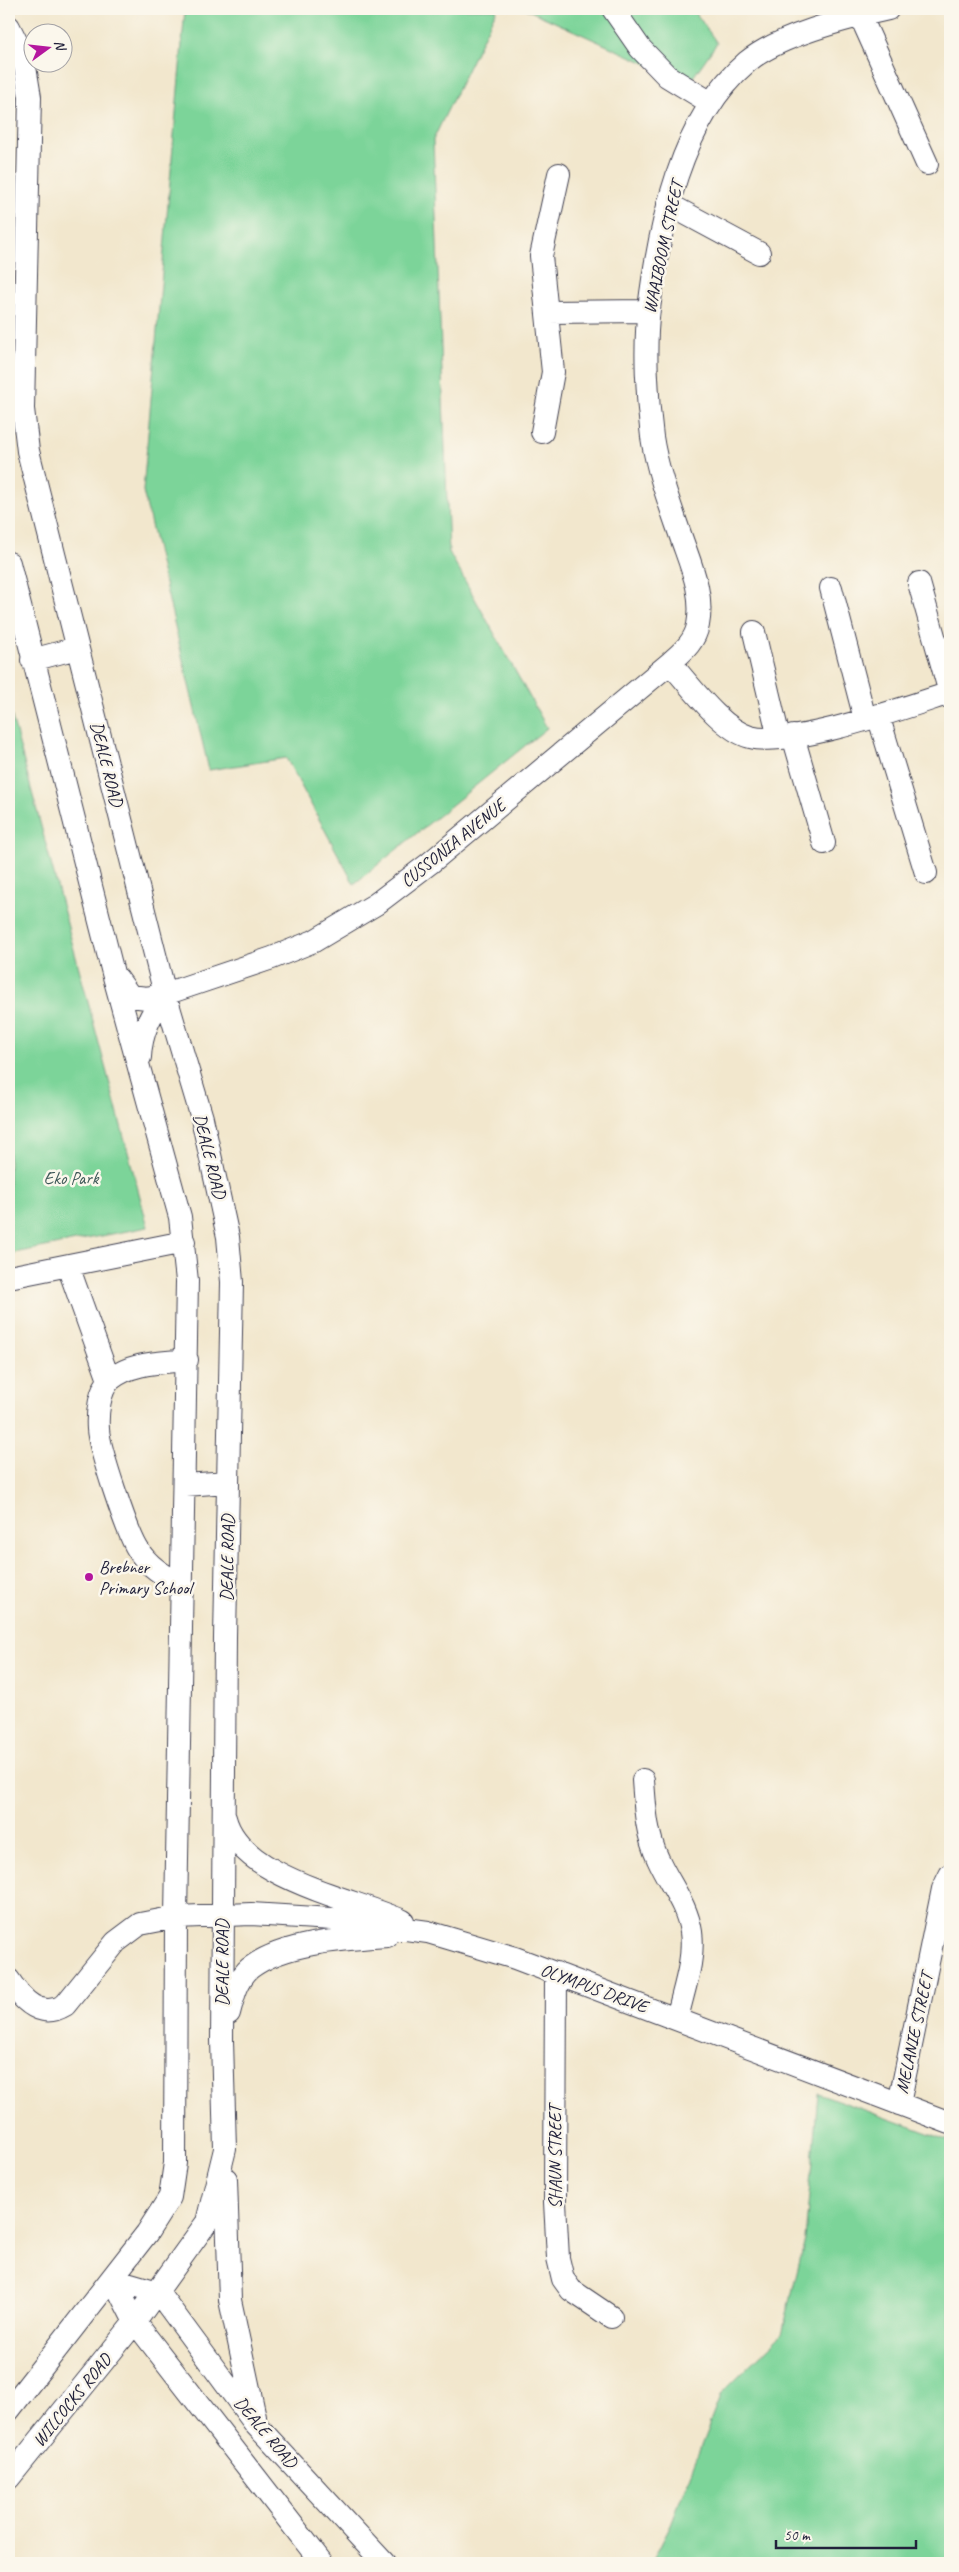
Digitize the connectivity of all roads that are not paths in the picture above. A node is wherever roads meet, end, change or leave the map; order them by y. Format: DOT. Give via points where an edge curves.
graph roads {
  1 [pos="612,9"];
  2 [pos="888,9"];
  3 [pos="860,15"];
  4 [pos="9,26"];
  5 [pos="711,103"];
  6 [pos="927,164"];
  7 [pos="559,174"];
  8 [pos="668,204"];
  9 [pos="759,253"];
  10 [pos="648,311"];
  11 [pos="548,312"];
  12 [pos="542,432"];
  13 [pos="9,563"];
  14 [pos="919,583"];
  15 [pos="831,588"];
  16 [pos="698,626"];
  17 [pos="754,632"];
  18 [pos="77,648"];
  19 [pos="32,660"];
  20 [pos="670,663"];
  21 [pos="950,693"];
  22 [pos="872,717"];
  23 [pos="786,737"];
  24 [pos="824,843"];
  25 [pos="926,873"];
  26 [pos="114,973"];
  27 [pos="165,994"];
  28 [pos="139,1064"];
  29 [pos="184,1242"];
  30 [pos="68,1266"];
  31 [pos="9,1277"];
  32 [pos="187,1360"];
  33 [pos="109,1380"];
  34 [pos="228,1482"];
  35 [pos="185,1485"];
  36 [pos="183,1586"];
  37 [pos="224,1747"];
  38 [pos="643,1780"];
  39 [pos="950,1875"];
  40 [pos="222,1915"];
  41 [pos="176,1917"];
  42 [pos="428,1932"];
  43 [pos="556,1973"];
  44 [pos="9,1980"];
  45 [pos="677,2019"];
  46 [pos="222,2040"];
  47 [pos="899,2104"];
  48 [pos="950,2123"];
  49 [pos="225,2149"];
  50 [pos="113,2278"];
  51 [pos="158,2292"];
  52 [pos="611,2317"];
  53 [pos="135,2322"];
  54 [pos="9,2410"];
  55 [pos="256,2425"];
  56 [pos="9,2478"];
  57 [pos="322,2563"];
  58 [pos="384,2563"];
  1 -- 5 [label="street" via="640,48 667,76"];
  2 -- 3 [label="street, WAAIBOOM STREET"];
  3 -- 5 [label="street, WAAIBOOM STREET" via="789,39 748,61"];
  3 -- 6 [label="street"];
  4 -- 18 [label="street, DEALE ROAD" via="23,55 30,97 23,409 28,450"];
  5 -- 8 [label="street, WAAIBOOM STREET" via="682,163"];
  7 -- 11 [label="street" via="541,256"];
  8 -- 9 [label="street"];
  8 -- 10 [label="street, WAAIBOOM STREET"];
  10 -- 11 [label="street"];
  10 -- 16 [label="street, WAAIBOOM STREET" via="652,439 668,501 699,590"];
  11 -- 12 [label="street" via="553,372"];
  13 -- 19 [label="street"];
  14 -- 21 [label="street"];
  15 -- 22 [label="street"];
  16 -- 20 [label="street, CUSSONIA AVENUE" via="691,643"];
  17 -- 23 [label="street"];
  18 -- 19 [label="street"];
  18 -- 27 [label="street, DEALE ROAD"];
  19 -- 26 [label="street"];
  20 -- 23 [label="street" via="721,719 736,730 751,737"];
  20 -- 27 [label="street, CUSSONIA AVENUE" via="430,863 376,904 314,941"];
  21 -- 22 [label="street"];
  22 -- 23 [label="street" via="823,731"];
  22 -- 25 [label="street"];
  23 -- 24 [label="street"];
  26 -- 27 [label="street, CUSSONIA AVENUE" via="130,996 147,998"];
  26 -- 28 [label="street"];
  27 -- 28 [label="street" via="140,1041"];
  27 -- 34 [label="street, DEALE ROAD" via="202,1118 228,1237 232,1282"];
  28 -- 29 [label="street"];
  29 -- 30 [label="street"];
  29 -- 32 [label="street" via="188,1281"];
  30 -- 31 [label="street"];
  30 -- 33 [label="street"];
  32 -- 33 [label="street" via="141,1365 124,1370"];
  32 -- 35 [label="street"];
  33 -- 36 [label="street" via="99,1404 98,1430 124,1513 137,1547 148,1563"];
  34 -- 35 [label="street"];
  34 -- 37 [label="street, DEALE ROAD"];
  35 -- 36 [label="street"];
  36 -- 41 [label="street"];
  37 -- 40 [label="street, DEALE ROAD"];
  37 -- 42 [label="street" via="225,1815 232,1837 243,1849 280,1875 386,1913"];
  38 -- 45 [label="street" via="651,1842 680,1896 692,1934 690,1961"];
  39 -- 47 [label="street, MELANIE STREET" via="943,1889"];
  40 -- 41 [label="street, OLYMPUS DRIVE"];
  40 -- 42 [label="street, OLYMPUS DRIVE" via="289,1915"];
  40 -- 46 [label="street, DEALE ROAD"];
  41 -- 44 [label="street, OLYMPUS DRIVE" via="140,1924 125,1933 60,2008 39,2010 27,2004"];
  41 -- 50 [label="street" via="175,2163 170,2197 148,2233"];
  42 -- 43 [label="street, OLYMPUS DRIVE"];
  42 -- 46 [label="street" via="340,1940 266,1960 249,1969 234,1990"];
  43 -- 45 [label="street, OLYMPUS DRIVE"];
  43 -- 52 [label="street, SHAUN STREET" via="555,2202 558,2258 563,2278 571,2290"];
  45 -- 47 [label="street, OLYMPUS DRIVE"];
  46 -- 49 [label="street, DEALE ROAD"];
  47 -- 48 [label="street, OLYMPUS DRIVE"];
  49 -- 51 [label="street, DEALE ROAD" via="207,2222"];
  49 -- 55 [label="street" via="230,2300"];
  50 -- 51 [label="street"];
  50 -- 53 [label="street, DEALE ROAD"];
  50 -- 54 [label="street"];
  51 -- 53 [label="street, DEALE ROAD"];
  51 -- 55 [label="street, DEALE ROAD"];
  53 -- 56 [label="street, WILCOCKS ROAD"];
  53 -- 57 [label="street, DEALE ROAD"];
  55 -- 58 [label="street, DEALE ROAD"];
}
